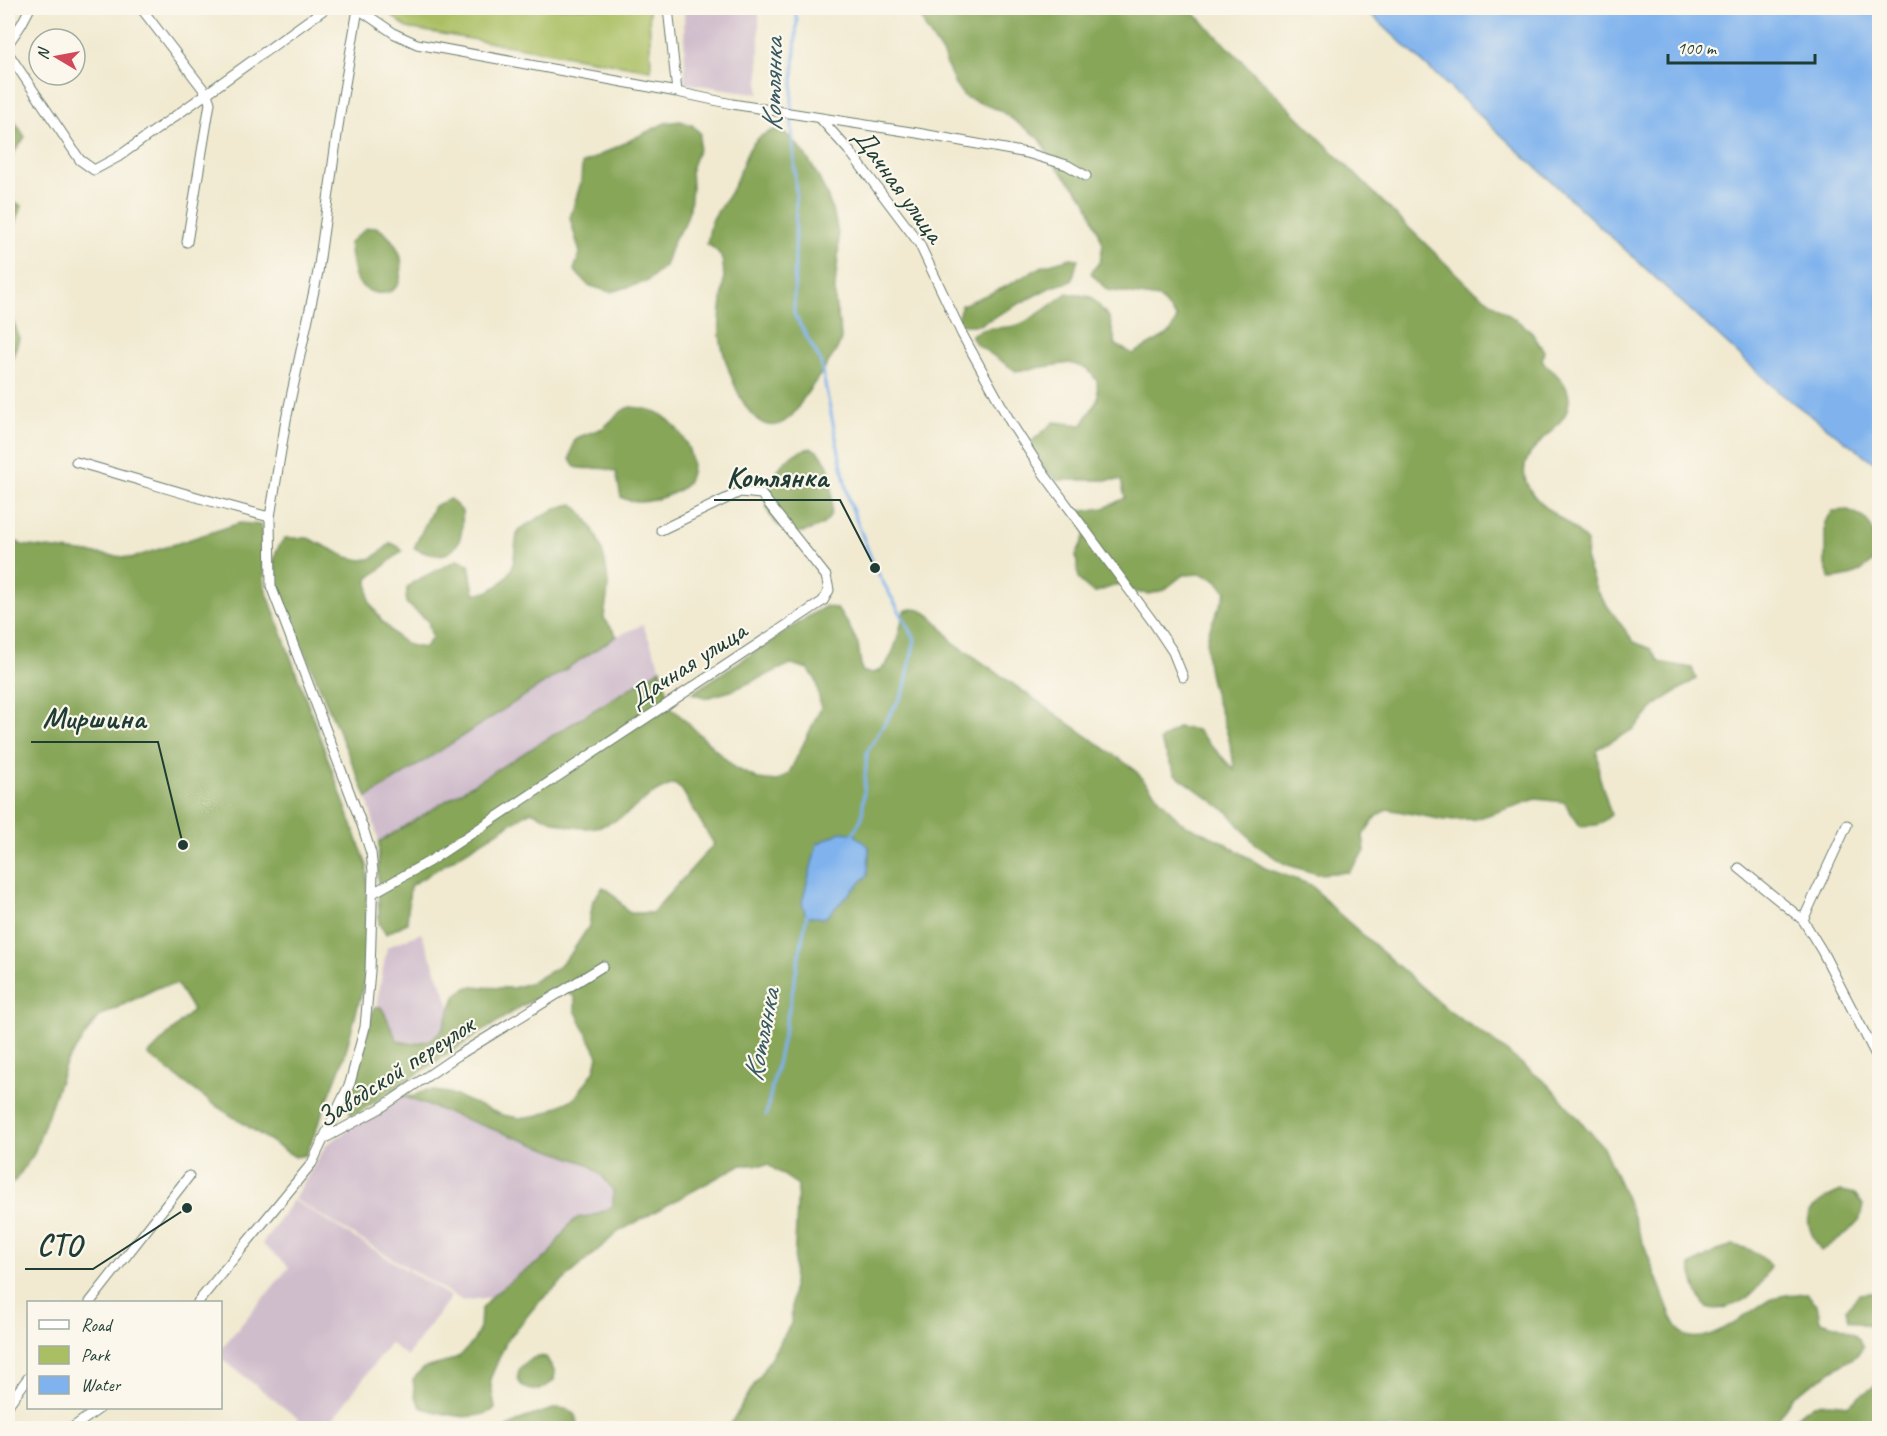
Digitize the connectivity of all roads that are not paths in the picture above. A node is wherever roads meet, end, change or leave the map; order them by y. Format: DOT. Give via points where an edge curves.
graph roads {
  1 [pos="30,8"];
  2 [pos="141,8"];
  3 [pos="326,8"];
  4 [pos="358,8"];
  5 [pos="668,8"];
  6 [pos="8,44"];
  7 [pos="8,53"];
  8 [pos="677,92"];
  9 [pos="207,94"];
  10 [pos="820,118"];
  11 [pos="1086,176"];
  12 [pos="187,242"];
  13 [pos="76,462"];
  14 [pos="270,517"];
  15 [pos="661,530"];
  16 [pos="1184,677"];
  17 [pos="1847,825"];
  18 [pos="1739,868"];
  19 [pos="373,893"];
  20 [pos="1803,920"];
  21 [pos="603,966"];
  22 [pos="1880,1063"];
  23 [pos="325,1138"];
  24 [pos="189,1176"];
  25 [pos="91,1301"];
  26 [pos="199,1301"];
  27 [pos="27,1379"];
  28 [pos="16,1393"];
  29 [pos="27,1393"];
  30 [pos="8,1405"];
  31 [pos="97,1409"];
  32 [pos="72,1428"];
  1 -- 6 [label="street"];
  2 -- 9 [label="street"];
  3 -- 9 [label="street"];
  4 -- 8 [label="street" via="417,44"];
  4 -- 14 [label="street" via="318,272"];
  5 -- 8 [label="street"];
  7 -- 9 [label="street" via="80,160 94,170"];
  8 -- 10 [label="street"];
  9 -- 12 [label="street" via="210,104"];
  10 -- 11 [label="street" via="1027,153 1067,165"];
  10 -- 16 [label="street, Дачная улица" via="920,243 962,334 1011,423 1173,651"];
  13 -- 14 [label="street"];
  14 -- 19 [label="street" via="271,586 362,825 370,853"];
  15 -- 19 [label="street, Дачная улица" via="740,492 761,494 826,576 829,590 823,601 430,861"];
  17 -- 20 [label="street"];
  18 -- 20 [label="street"];
  19 -- 23 [label="street" via="365,1027 350,1083"];
  20 -- 22 [label="street"];
  21 -- 23 [label="street, Заводской переулок" via="379,1109"];
  23 -- 26 [label="street, Заводской переулок" via="297,1183"];
  24 -- 25 [label="street"];
  27 -- 28 [label="street"];
  28 -- 29 [label="street"];
  28 -- 30 [label="street"];
  31 -- 32 [label="street"];
}
